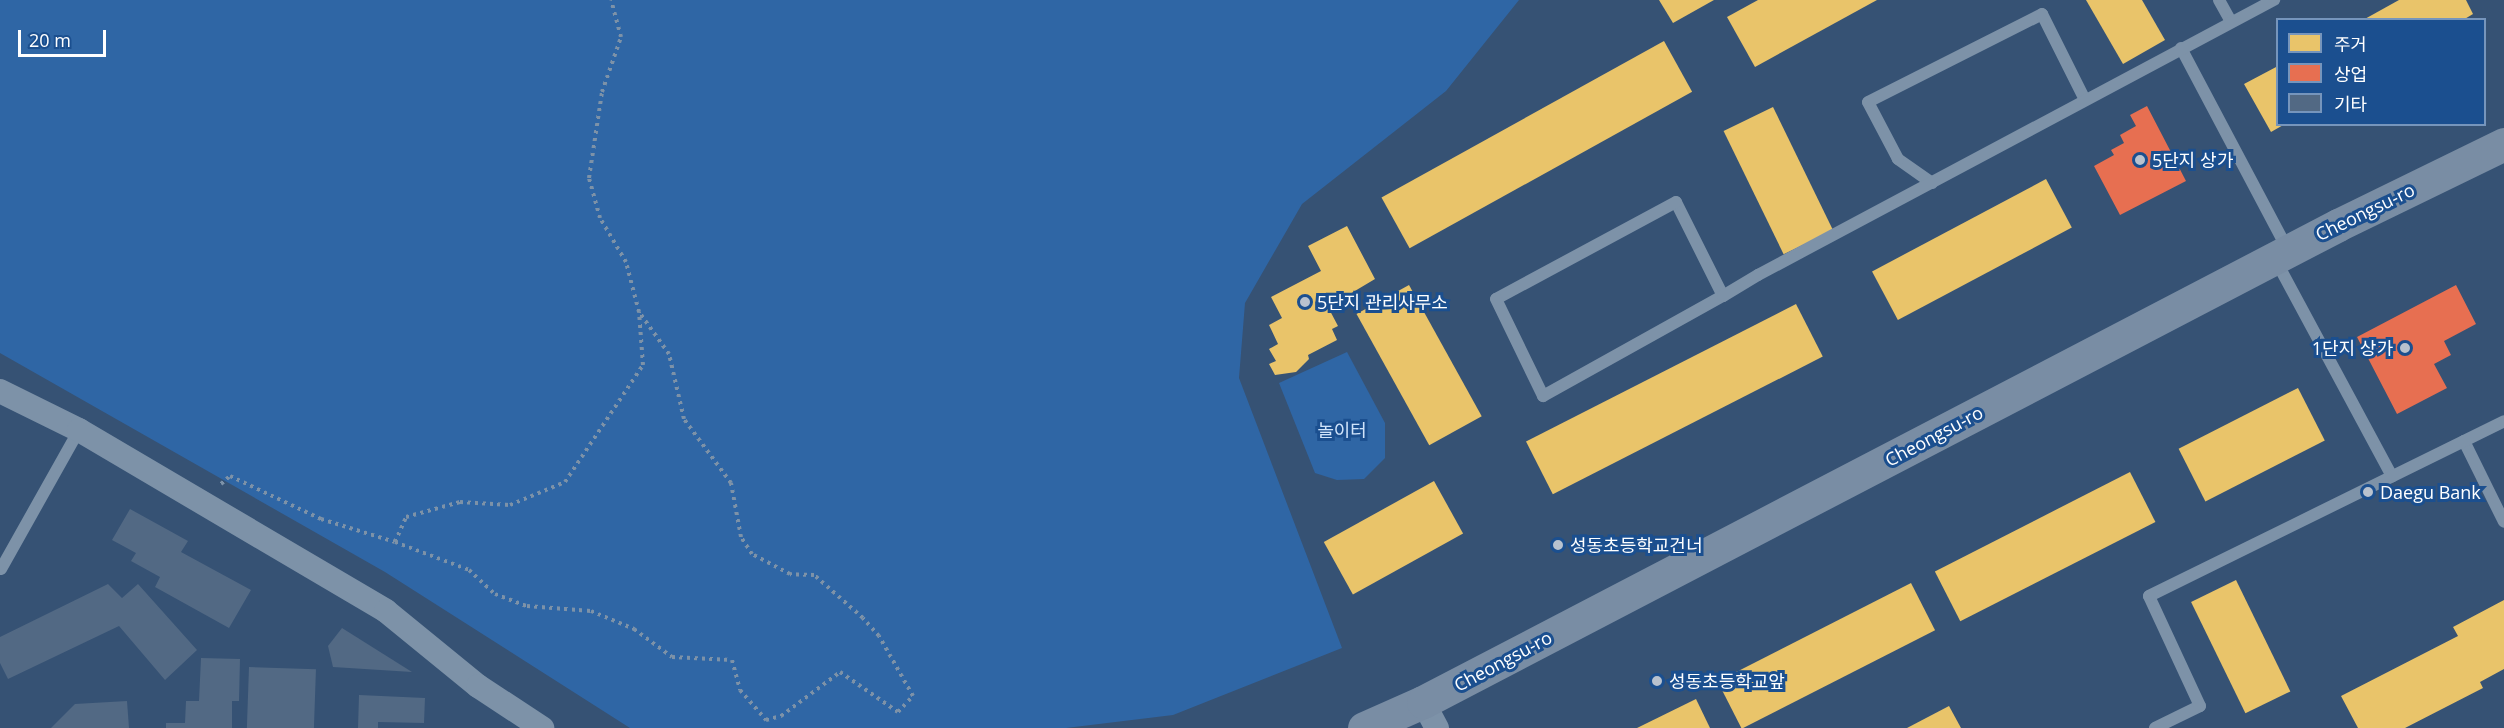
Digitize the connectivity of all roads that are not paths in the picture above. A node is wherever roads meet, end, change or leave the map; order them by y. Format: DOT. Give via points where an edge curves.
graph roads {
  1 [pos="2219,0"];
  2 [pos="2274,0"];
  3 [pos="2231,22"];
  4 [pos="2181,48"];
  5 [pos="2085,100"];
  6 [pos="2504,144"];
  7 [pos="1932,183"];
  8 [pos="2281,254"];
  9 [pos="1723,296"];
  10 [pos="0,390"];
  11 [pos="2504,421"];
  12 [pos="79,430"];
  13 [pos="2464,441"];
  14 [pos="2392,476"];
  15 [pos="2504,522"];
  16 [pos="1,569"];
  17 [pos="1430,715"];
  18 [pos="542,728"];
  19 [pos="1364,728"];
  20 [pos="2156,728"];
  1 -- 3 [label="lane"];
  2 -- 3 [label="lane"];
  3 -- 4 [label="lane"];
  4 -- 5 [label="lane"];
  4 -- 8 [label="lane"];
  5 -- 7 [label="lane"];
  5 -- 7 [label="lane" via="2042,14 1868,102 1898,159"];
  6 -- 8 [label="main road, Cheongsu-ro"];
  7 -- 9 [label="lane"];
  8 -- 14 [label="lane"];
  8 -- 17 [label="main road, Cheongsu-ro"];
  9 -- 9 [label="lane" via="1544,396 1496,299 1676,202"];
  10 -- 12 [label="street"];
  11 -- 13 [label="lane"];
  12 -- 16 [label="lane"];
  12 -- 18 [label="street" via="386,611 478,686"];
  13 -- 14 [label="lane"];
  13 -- 15 [label="lane"];
  14 -- 20 [label="lane" via="2150,596 2200,706"];
  17 -- 19 [label="main road, Cheongsu-ro"];
}
